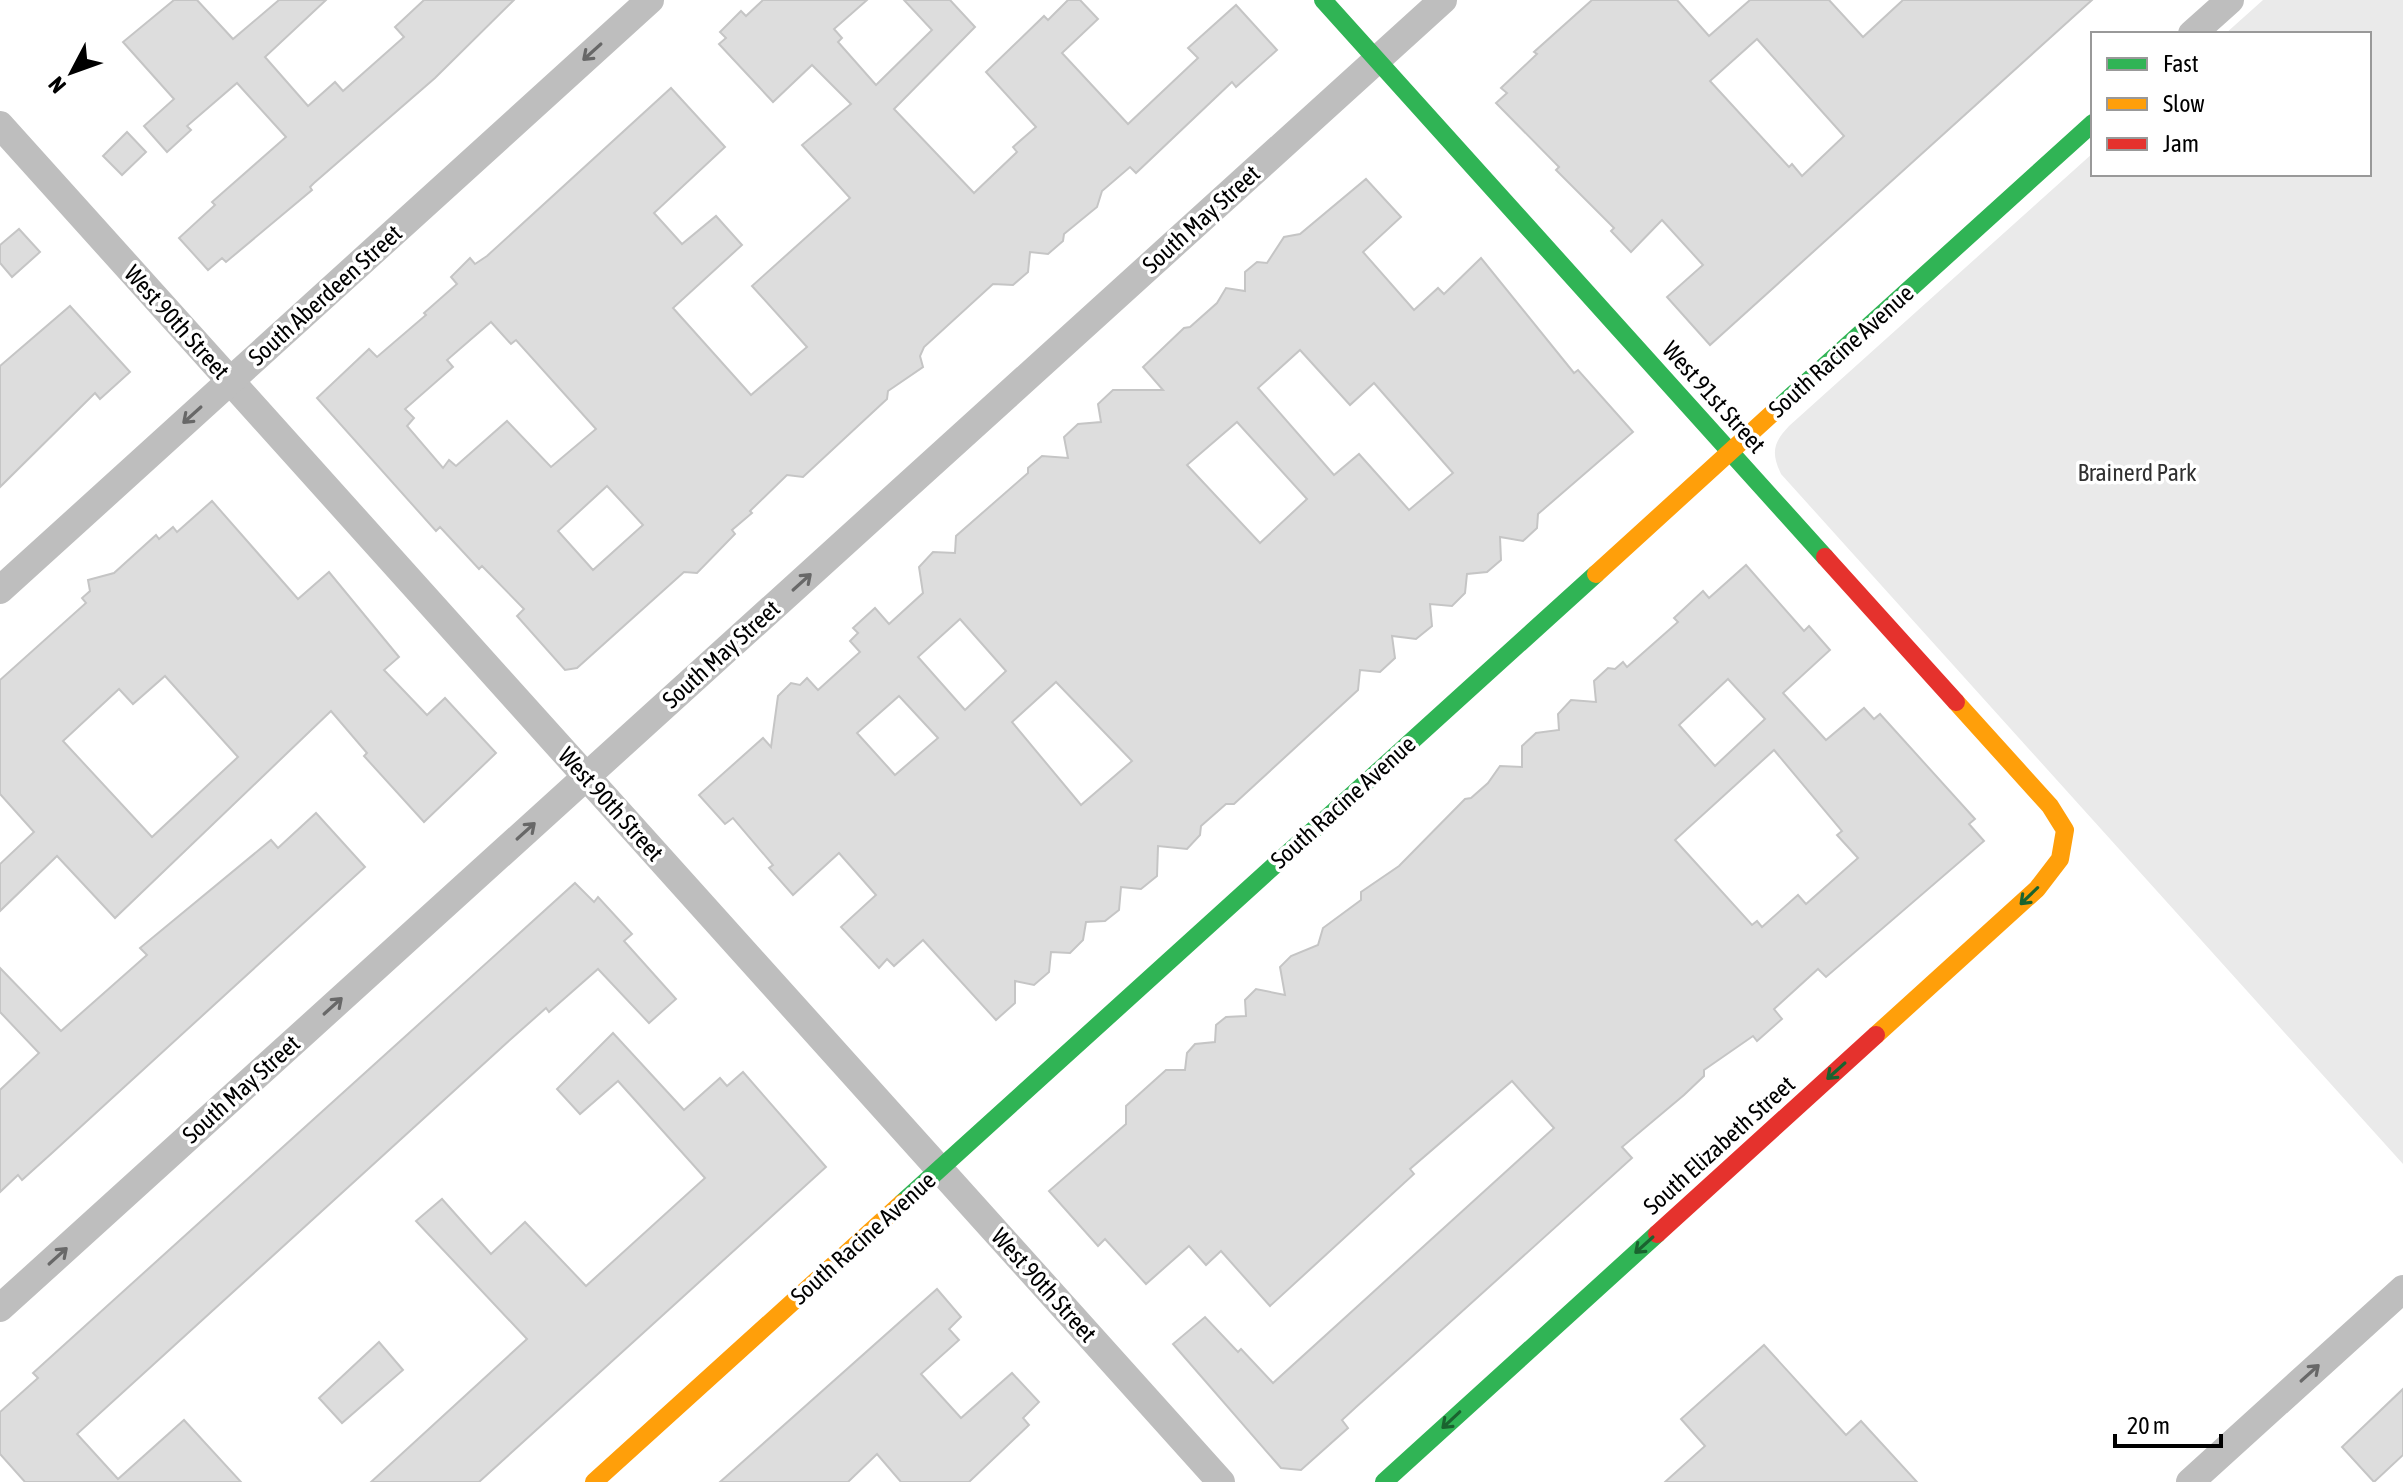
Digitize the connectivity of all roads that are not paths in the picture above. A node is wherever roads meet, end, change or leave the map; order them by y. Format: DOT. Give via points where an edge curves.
graph roads {
  1 [pos="650,0"];
  2 [pos="1323,0"];
  3 [pos="1443,0"];
  4 [pos="2230,0"];
  5 [pos="2194,32"];
  6 [pos="1377,60"];
  7 [pos="0,125"];
  8 [pos="2091,125"];
  9 [pos="230,381"];
  10 [pos="1730,451"];
  11 [pos="0,590"];
  12 [pos="586,777"];
  13 [pos="2065,830"];
  14 [pos="939,1169"];
  15 [pos="2403,1289"];
  16 [pos="0,1308"];
  17 [pos="594,1482"];
  18 [pos="1221,1482"];
  19 [pos="1384,1482"];
  20 [pos="2190,1482"];
  1 -- 9 [label="street, South Aberdeen Street, one-way"];
  2 -- 6 [label="street, West 91st Street"];
  3 -- 6 [label="street, South May Street"];
  4 -- 5 [label="street"];
  6 -- 10 [label="street, West 91st Street"];
  12 -- 6 [label="street, South May Street, one-way"];
  7 -- 9 [label="street, West 90th Street"];
  8 -- 10 [label="street, South Racine Avenue"];
  9 -- 11 [label="street, South Aberdeen Street, one-way"];
  9 -- 12 [label="street, West 90th Street"];
  10 -- 13 [label="street, West 91st Street" via="2050,806"];
  10 -- 14 [label="street, South Racine Avenue"];
  12 -- 14 [label="street, West 90th Street"];
  16 -- 12 [label="street, South May Street, one-way"];
  13 -- 19 [label="street, South Elizabeth Street, one-way" via="2060,859 2037,889"];
  14 -- 17 [label="street, South Racine Avenue"];
  14 -- 18 [label="street, West 90th Street"];
  20 -- 15 [label="street, one-way"];
}
